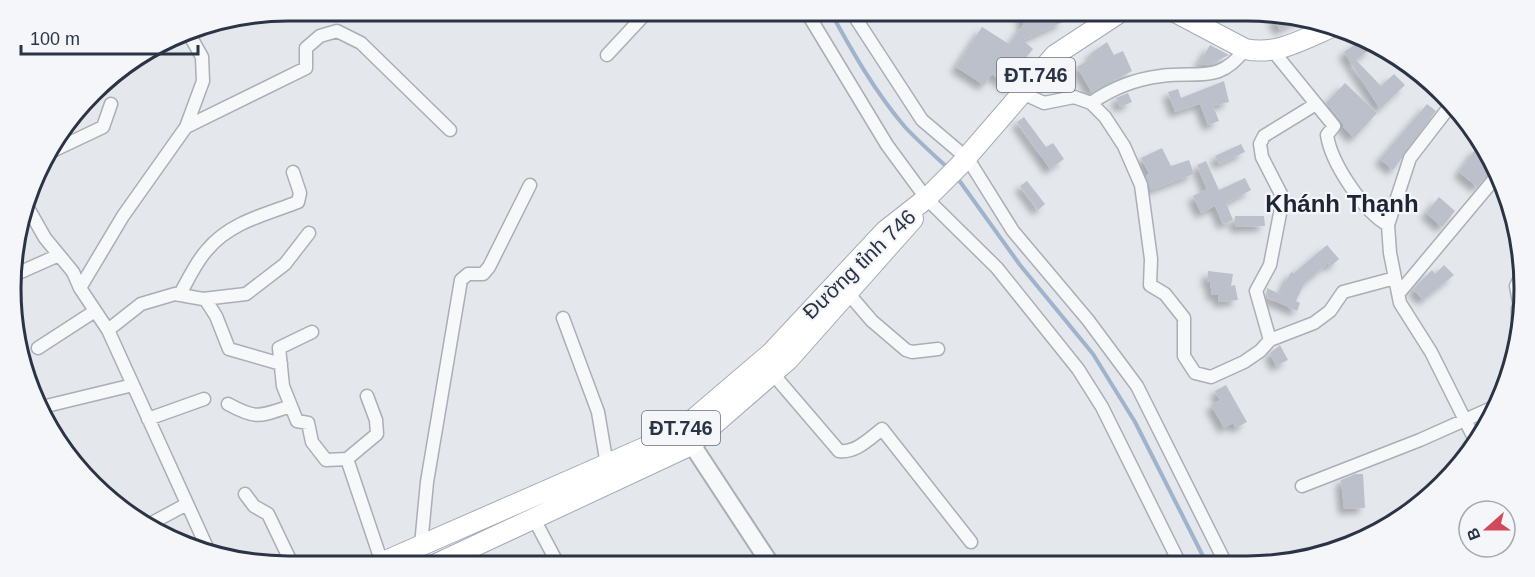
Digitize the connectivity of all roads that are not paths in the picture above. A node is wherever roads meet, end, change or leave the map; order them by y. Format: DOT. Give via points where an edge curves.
graph roads {
  1 [pos="638,21"];
  2 [pos="813,21"];
  3 [pos="858,21"];
  4 [pos="1106,21"];
  5 [pos="1193,21"];
  6 [pos="1321,32"];
  7 [pos="192,39"];
  8 [pos="1245,49"];
  9 [pos="1273,51"];
  10 [pos="607,55"];
  11 [pos="1020,92"];
  12 [pos="1091,103"];
  13 [pos="111,104"];
  14 [pos="1316,104"];
  15 [pos="1446,110"];
  16 [pos="186,127"];
  17 [pos="450,130"];
  18 [pos="62,146"];
  19 [pos="966,158"];
  20 [pos="293,172"];
  21 [pos="1492,182"];
  22 [pos="530,185"];
  23 [pos="927,198"];
  24 [pos="32,214"];
  25 [pos="1388,225"];
  26 [pos="309,233"];
  27 [pos="59,255"];
  28 [pos="22,272"];
  29 [pos="1395,278"];
  30 [pos="80,288"];
  31 [pos="847,292"];
  32 [pos="1399,293"];
  33 [pos="180,294"];
  34 [pos="205,298"];
  35 [pos="95,311"];
  36 [pos="563,318"];
  37 [pos="108,330"];
  38 [pos="312,332"];
  39 [pos="1270,340"];
  40 [pos="38,348"];
  41 [pos="938,349"];
  42 [pos="281,364"];
  43 [pos="773,374"];
  44 [pos="133,385"];
  45 [pos="367,396"];
  46 [pos="204,399"];
  47 [pos="228,404"];
  48 [pos="48,405"];
  49 [pos="291,406"];
  50 [pos="1483,412"];
  51 [pos="148,419"];
  52 [pos="1465,420"];
  53 [pos="1471,433"];
  54 [pos="686,436"];
  55 [pos="347,459"];
  56 [pos="607,465"];
  57 [pos="1302,486"];
  58 [pos="245,494"];
  59 [pos="187,504"];
  60 [pos="534,519"];
  61 [pos="157,521"];
  62 [pos="971,542"];
  63 [pos="205,543"];
  64 [pos="421,545"];
  65 [pos="287,556"];
  66 [pos="375,556"];
  67 [pos="397,556"];
  68 [pos="454,556"];
  69 [pos="554,556"];
  70 [pos="765,556"];
  71 [pos="1176,556"];
  72 [pos="1222,556"];
  1 -- 10 [label="street"];
  2 -- 23 [label="street" via="887,145"];
  3 -- 19 [label="street" via="922,120"];
  4 -- 11 [label="main road, ĐT.746" via="1055,56"];
  5 -- 8 [label="main road"];
  6 -- 9 [label="main road"];
  7 -- 16 [label="street" via="202,57 203,81"];
  8 -- 9 [label="main road"];
  8 -- 12 [label="street" via="1229,68 1129,84"];
  9 -- 14 [label="street"];
  11 -- 12 [label="street" via="1044,103 1074,97"];
  11 -- 19 [label="main road, ĐT.746"];
  12 -- 39 [label="street" via="1124,146 1141,185 1151,259 1150,285 1165,294 1184,318 1184,356 1195,373 1211,377 1244,362"];
  13 -- 18 [label="street" via="103,127"];
  14 -- 25 [label="street" via="1334,126 1327,135 1328,145 1347,180 1374,217"];
  14 -- 39 [label="street" via="1264,136 1260,144 1262,157 1283,198 1270,264 1256,291"];
  15 -- 25 [label="street" via="1410,158"];
  16 -- 17 [label="street" via="306,68 306,48 320,36 336,31 361,42"];
  16 -- 30 [label="street" via="123,216"];
  19 -- 23 [label="main road, ĐT.746"];
  19 -- 72 [label="street" via="1013,231 1137,386"];
  20 -- 33 [label="street" via="300,193 298,202 240,225 207,249"];
  21 -- 32 [label="street"];
  22 -- 64 [label="street" via="489,267 461,280 427,482"];
  23 -- 31 [label="main road, Đường tỉnh 746 / ĐT.746" via="895,242"];
  23 -- 54 [label="main road, Đường tỉnh 746 / ĐT.746" via="885,231 771,353"];
  23 -- 71 [label="street" via="997,268 1078,369 1107,417"];
  24 -- 27 [label="street"];
  25 -- 29 [label="street"];
  26 -- 34 [label="street" via="285,264 246,294"];
  27 -- 28 [label="street"];
  27 -- 30 [label="street"];
  29 -- 32 [label="street"];
  29 -- 39 [label="street" via="1343,292 1330,311 1314,324"];
  30 -- 35 [label="street"];
  31 -- 41 [label="street" via="872,321 906,350"];
  31 -- 43 [label="main road, Đường tỉnh 746 / ĐT.746"];
  32 -- 52 [label="street" via="1400,303 1431,352"];
  33 -- 34 [label="street"];
  33 -- 37 [label="street" via="141,304"];
  34 -- 42 [label="street" via="230,349"];
  35 -- 37 [label="street"];
  35 -- 40 [label="street"];
  36 -- 56 [label="street" via="598,412"];
  37 -- 44 [label="street"];
  38 -- 42 [label="street" via="279,348"];
  42 -- 49 [label="street" via="283,386"];
  43 -- 54 [label="main road, Đường tỉnh 746 / ĐT.746"];
  43 -- 62 [label="street" via="839,451 858,447 882,429"];
  44 -- 48 [label="street"];
  44 -- 51 [label="street"];
  45 -- 55 [label="street" via="377,434"];
  46 -- 51 [label="street"];
  47 -- 49 [label="street" via="249,416"];
  49 -- 55 [label="street" via="297,421 308,423 312,442 326,460"];
  50 -- 52 [label="street"];
  51 -- 59 [label="street"];
  52 -- 53 [label="street"];
  52 -- 57 [label="street"];
  54 -- 56 [label="main road, Đường tỉnh 746 / ĐT.746"];
  54 -- 60 [label="main road, Đường tỉnh 746 / ĐT.746" via="675,454"];
  54 -- 70 [label="street"];
  55 -- 66 [label="street"];
  56 -- 64 [label="main road, Đường tỉnh 746 / ĐT.746"];
  58 -- 65 [label="street" via="254,506 268,514"];
  59 -- 61 [label="street"];
  59 -- 63 [label="street"];
  60 -- 68 [label="main road, Đường tỉnh 746 / ĐT.746"];
  60 -- 69 [label="street"];
  64 -- 67 [label="main road, Đường tỉnh 746 / ĐT.746"];
}
